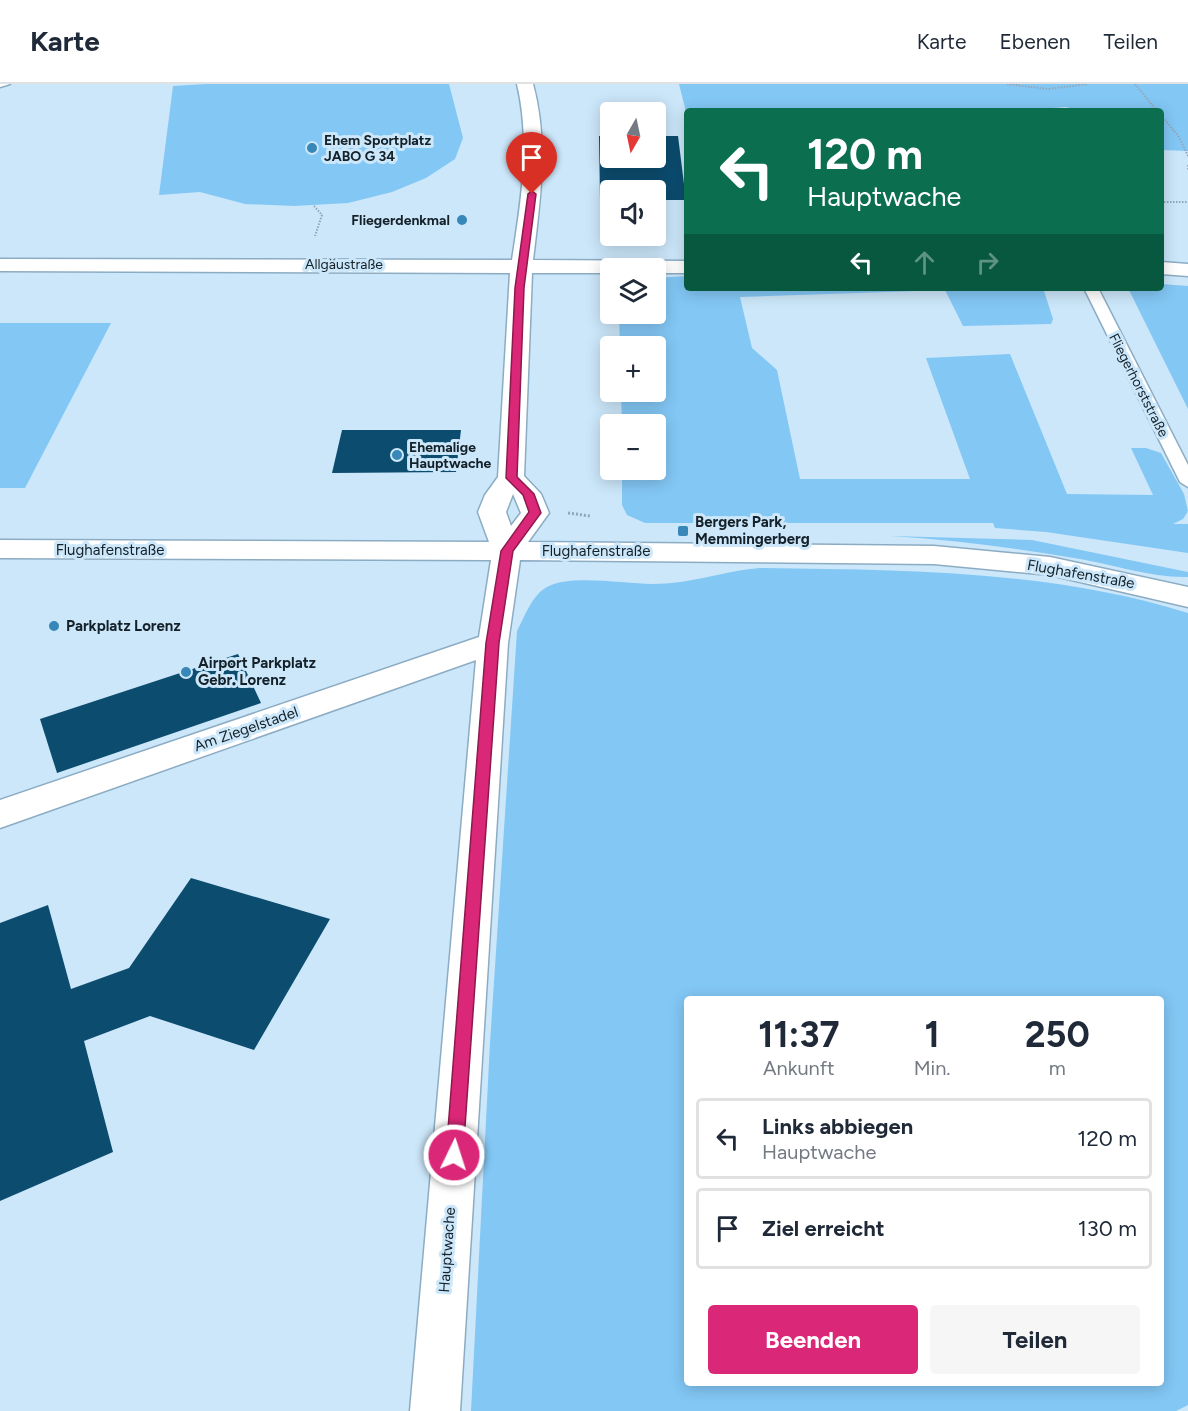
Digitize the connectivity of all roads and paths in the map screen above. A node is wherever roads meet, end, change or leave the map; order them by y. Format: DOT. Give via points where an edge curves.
graph roads {
  1 [pos="0,84"];
  2 [pos="5,84"];
  3 [pos="525,84"];
  4 [pos="1007,84"];
  5 [pos="1088,84"];
  6 [pos="1136,84"];
  7 [pos="1155,108"];
  8 [pos="1164,119"];
  9 [pos="1188,156"];
  10 [pos="1188,165"];
  11 [pos="1188,171"];
  12 [pos="1164,202"];
  13 [pos="1188,202"];
  14 [pos="0,265"];
  15 [pos="523,265"];
  16 [pos="684,267"];
  17 [pos="1164,268"];
  18 [pos="1188,270"];
  19 [pos="1092,291"];
  20 [pos="512,478"];
  21 [pos="1188,482"];
  22 [pos="0,549"];
  23 [pos="507,551"];
  24 [pos="1188,597"];
  25 [pos="493,643"];
  26 [pos="0,814"];
  27 [pos="435,1411"];
  1 -- 2 [label="lane"];
  3 -- 15 [label="street" via="532,112 534,173"];
  4 -- 5 [label="path" via="1048,89"];
  6 -- 7 [label="path"];
  8 -- 9 [label="path"];
  10 -- 11 [label="path"];
  12 -- 13 [label="path"];
  14 -- 15 [label="street, Allgäustraße"];
  15 -- 16 [label="street, Allgäustraße"];
  15 -- 20 [label="street"];
  17 -- 18 [label="street"];
  19 -- 21 [label="lane, Fliegerhorststraße"];
  20 -- 23 [label="street, Hauptwache" via="498,495 492,512"];
  20 -- 23 [label="street, Hauptwache" via="528,494 535,513"];
  22 -- 23 [label="street, Flughafenstraße"];
  23 -- 24 [label="street, Flughafenstraße" via="934,555 1050,566"];
  23 -- 25 [label="street, Hauptwache"];
  25 -- 26 [label="street, Am Ziegelstadel"];
  25 -- 27 [label="street, Hauptwache"];
}
